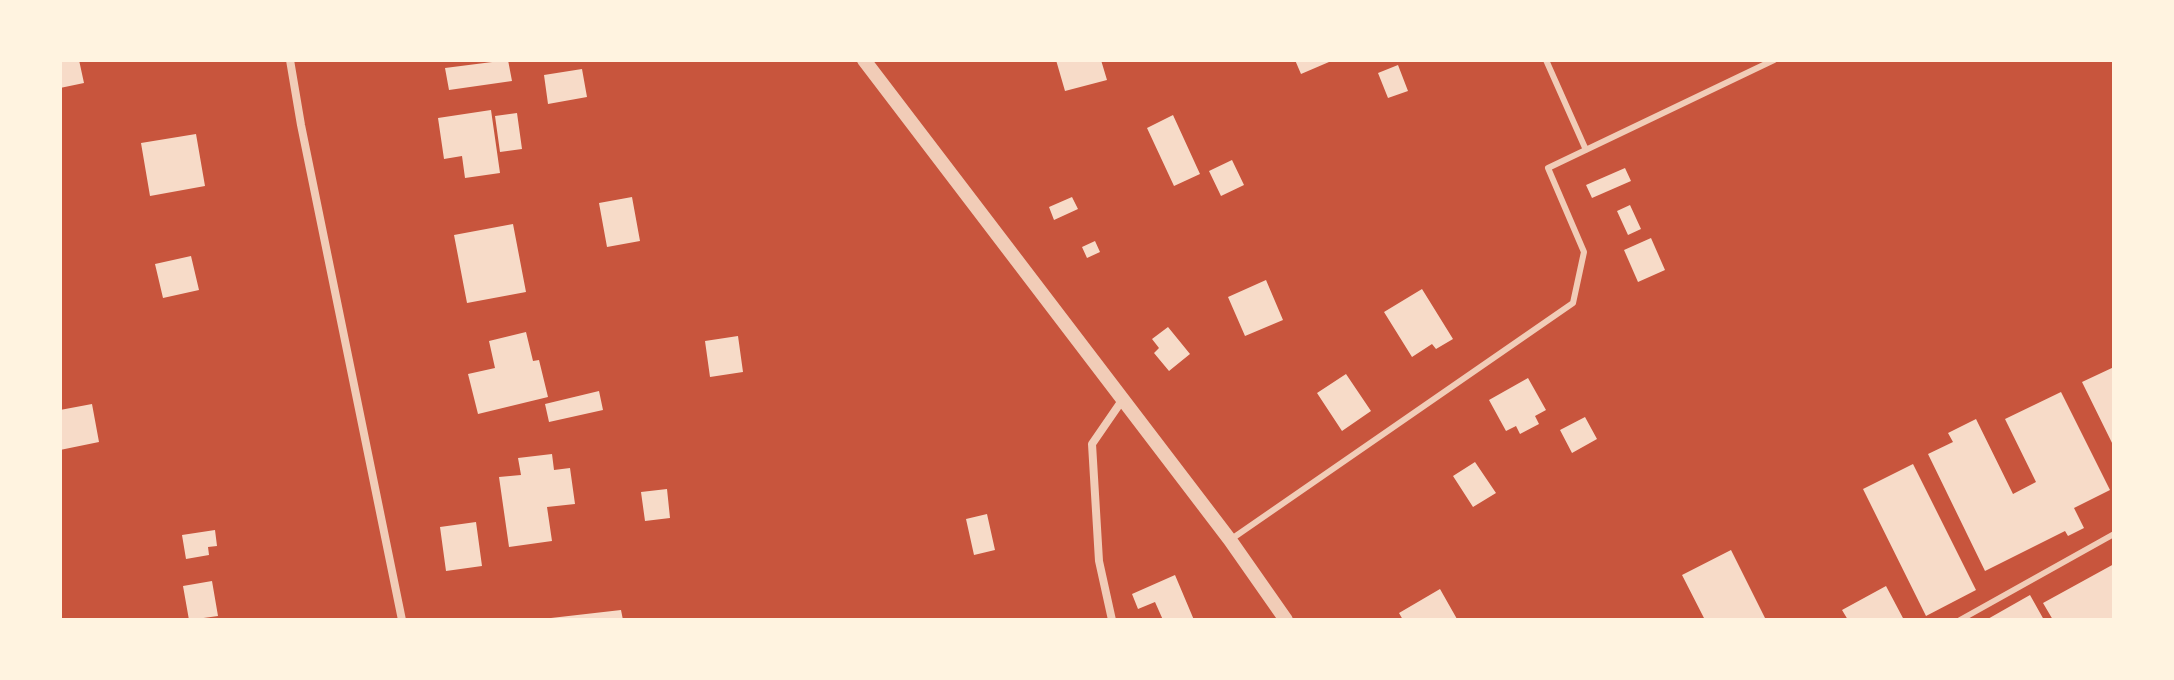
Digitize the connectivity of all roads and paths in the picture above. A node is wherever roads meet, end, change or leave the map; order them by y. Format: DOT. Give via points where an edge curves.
graph roads {
  1 [pos="290,60"];
  2 [pos="864,60"];
  3 [pos="1546,60"];
  4 [pos="1774,60"];
  5 [pos="1586,150"];
  6 [pos="1123,399"];
  7 [pos="2114,534"];
  8 [pos="1230,540"];
  9 [pos="402,620"];
  10 [pos="1112,620"];
  11 [pos="1286,620"];
  12 [pos="1960,620"];
  1 -- 9 [label="street"];
  2 -- 6 [label="street"];
  3 -- 5 [label="lane"];
  4 -- 5 [label="lane"];
  5 -- 8 [label="lane" via="1548,168 1584,252 1573,303"];
  6 -- 8 [label="street"];
  6 -- 10 [label="street" via="1092,444 1099,561"];
  7 -- 12 [label="lane"];
  8 -- 11 [label="street"];
}
